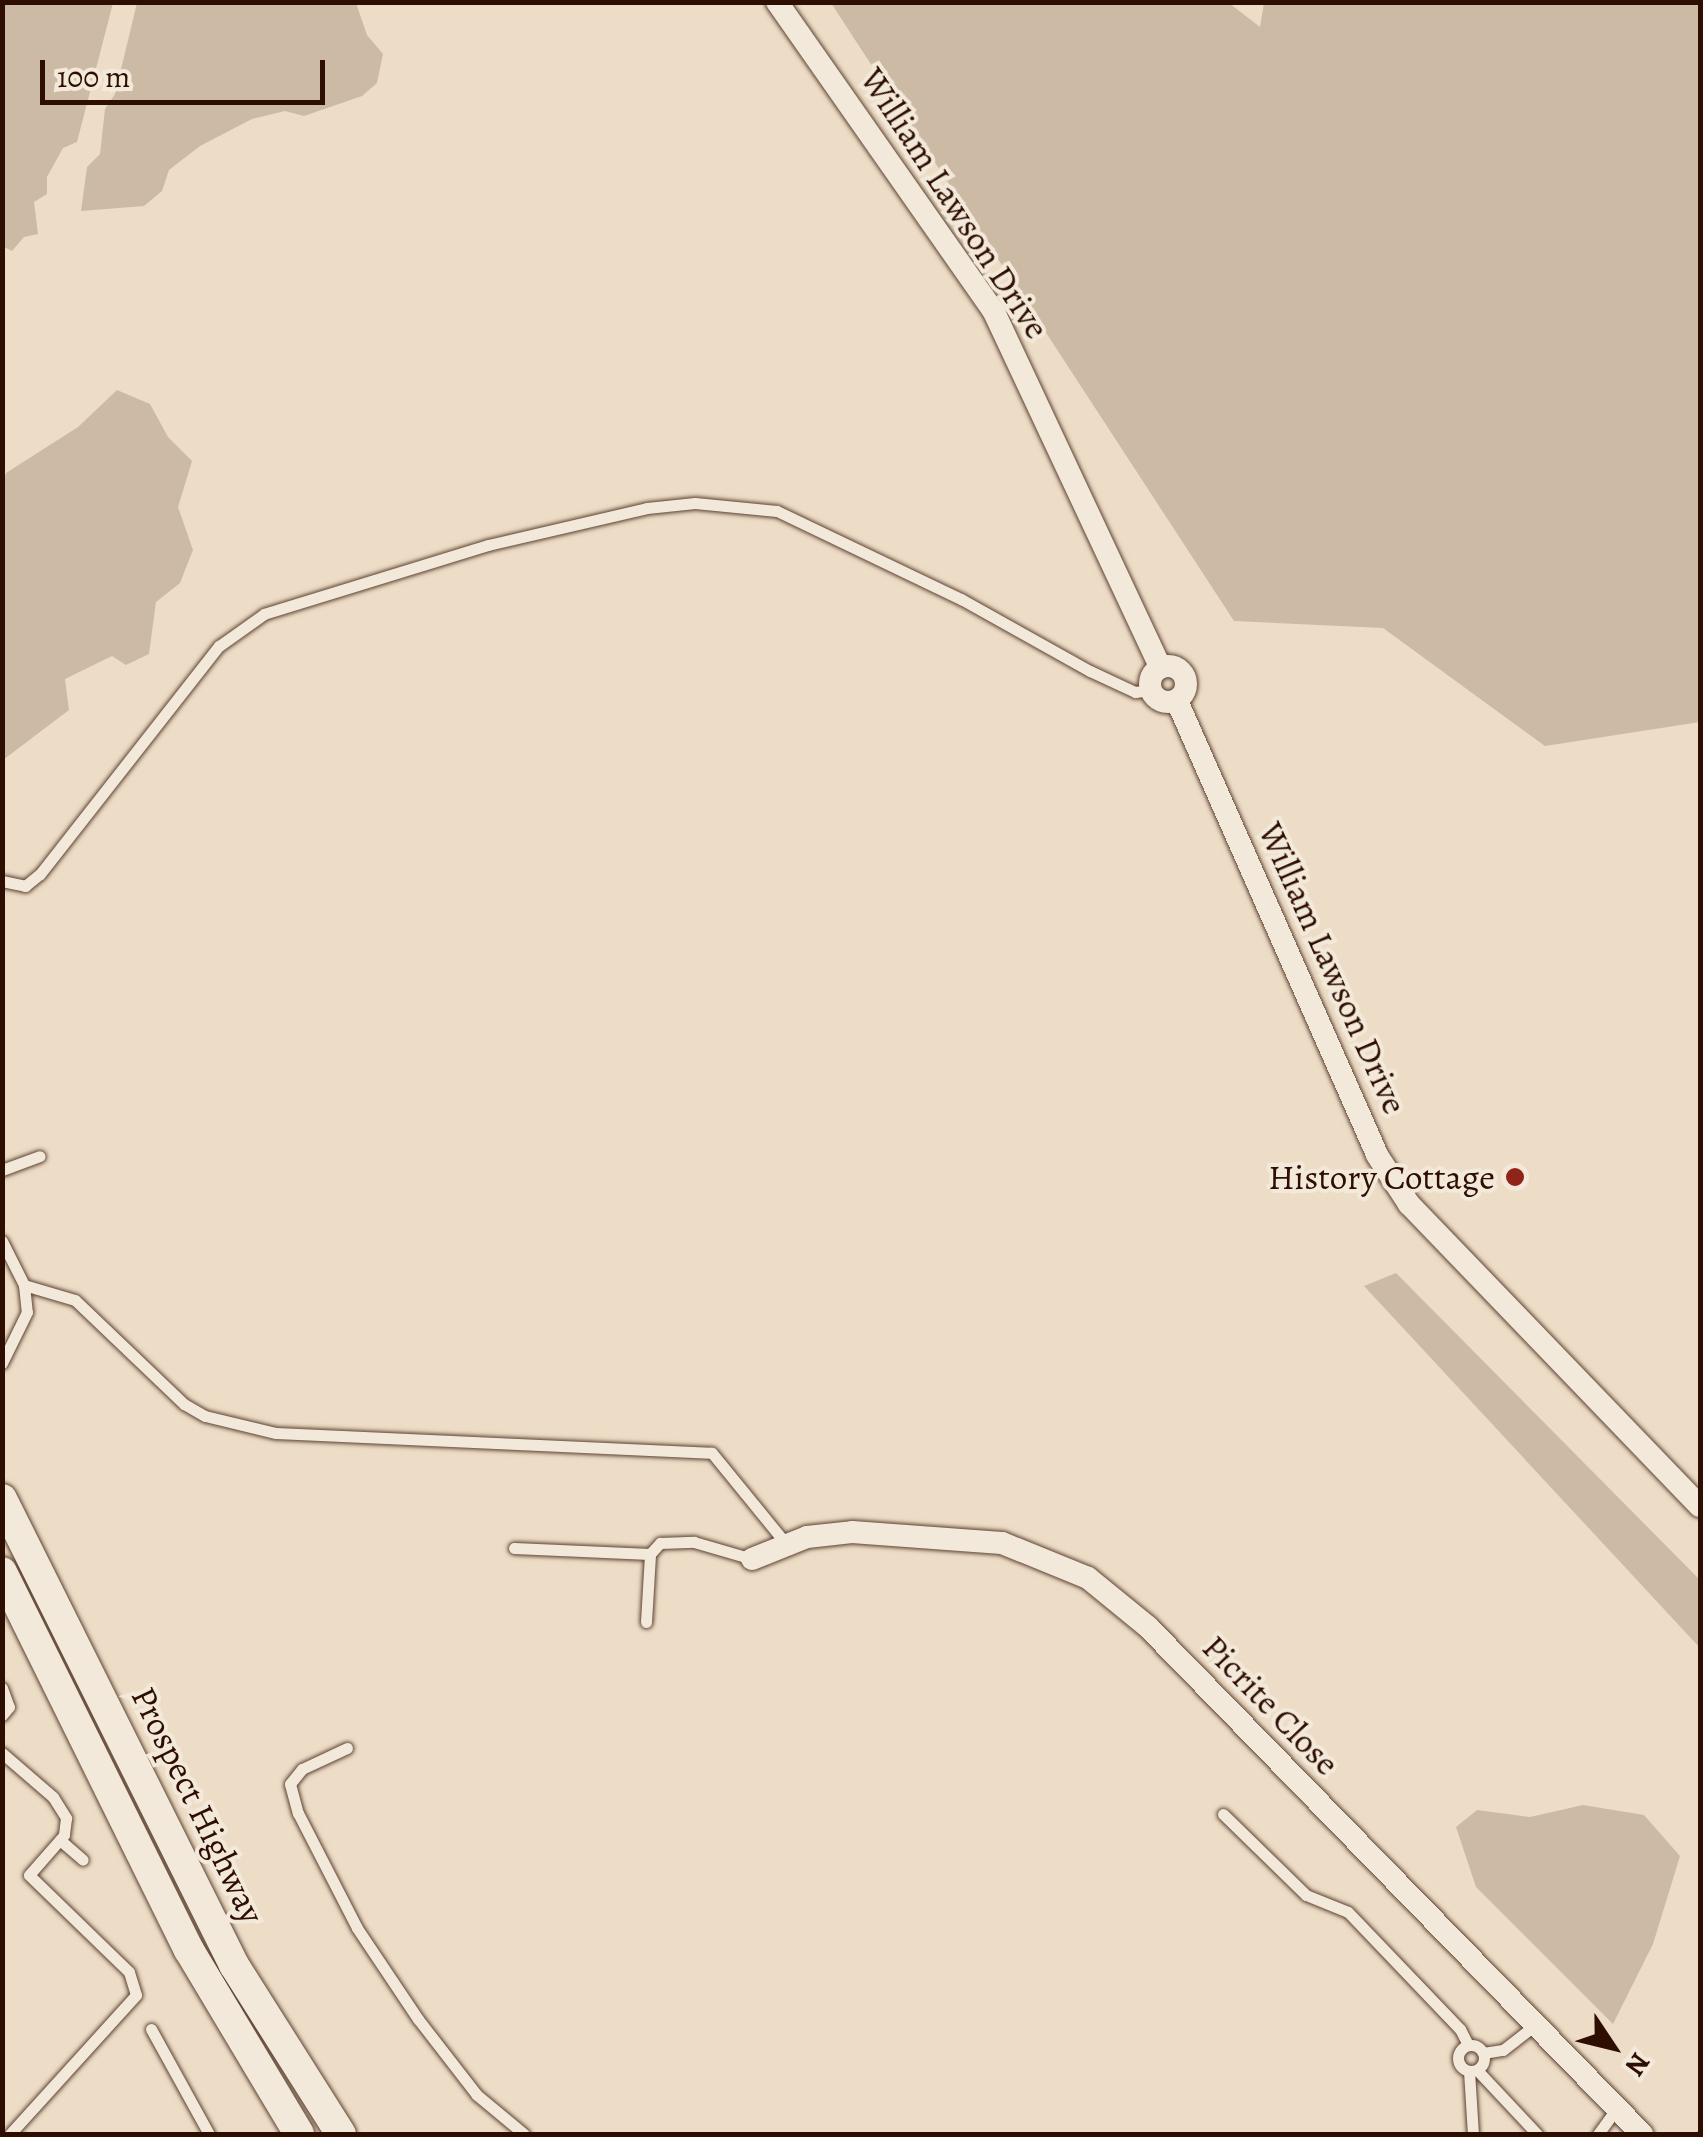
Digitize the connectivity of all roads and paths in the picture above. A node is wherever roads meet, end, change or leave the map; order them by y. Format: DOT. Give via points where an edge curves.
graph roads {
  1 [pos="777,2"];
  2 [pos="1161,668"];
  3 [pos="1151,690"];
  4 [pos="1176,701"];
  5 [pos="2,880"];
  6 [pos="40,1156"];
  7 [pos="2,1170"];
  8 [pos="2,1241"];
  9 [pos="24,1285"];
  10 [pos="2,1364"];
  11 [pos="2,1500"];
  12 [pos="1700,1506"];
  13 [pos="787,1545"];
  14 [pos="514,1548"];
  15 [pos="650,1554"];
  16 [pos="752,1559"];
  17 [pos="2,1572"];
  18 [pos="646,1622"];
  19 [pos="2,1688"];
  20 [pos="2,1714"];
  21 [pos="347,1748"];
  22 [pos="2,1753"];
  23 [pos="1224,1814"];
  24 [pos="60,1840"];
  25 [pos="83,1860"];
  26 [pos="1534,2026"];
  27 [pos="151,2029"];
  28 [pos="1468,2046"];
  29 [pos="1483,2053"];
  30 [pos="1473,2070"];
  31 [pos="1616,2109"];
  32 [pos="10,2134"];
  33 [pos="209,2134"];
  34 [pos="299,2134"];
  35 [pos="341,2134"];
  36 [pos="524,2134"];
  37 [pos="1473,2134"];
  38 [pos="1537,2134"];
  39 [pos="1598,2134"];
  40 [pos="1642,2134"];
  1 -- 2 [label="street, William Lawson Drive" via="993,310"];
  2 -- 3 [label="street"];
  2 -- 4 [label="street, William Lawson Drive" via="1173,667 1186,680"];
  3 -- 4 [label="street" via="1164,702"];
  3 -- 5 [label="lane" via="1135,692 1090,671 777,511 695,503 647,508 488,545 264,614 219,646 40,874 25,886"];
  4 -- 12 [label="street, William Lawson Drive" via="1378,1155 1409,1204"];
  6 -- 7 [label="lane"];
  8 -- 9 [label="lane"];
  9 -- 10 [label="lane" via="22,1333"];
  9 -- 13 [label="lane" via="75,1300 205,1416 276,1433 712,1454"];
  11 -- 35 [label="main road, Prospect Highway" via="234,1964"];
  13 -- 16 [label="street, Picrite Close"];
  13 -- 26 [label="street, Picrite Close" via="852,1532 1002,1544 1088,1578 1148,1627"];
  14 -- 15 [label="lane"];
  15 -- 16 [label="lane" via="660,1543 694,1542"];
  15 -- 18 [label="lane"];
  17 -- 34 [label="main road, Prospect Highway" via="189,1950"];
  19 -- 20 [label="lane" via="10,1707"];
  21 -- 36 [label="lane" via="302,1770 290,1784 298,1813 357,1928 418,2019 476,2095"];
  22 -- 24 [label="lane" via="54,1797 66,1818"];
  23 -- 28 [label="lane" via="1306,1896 1348,1912 1460,2029"];
  24 -- 25 [label="lane"];
  24 -- 32 [label="lane" via="29,1875 130,1972 136,1995"];
  26 -- 29 [label="lane" via="1503,2050"];
  26 -- 31 [label="street, Picrite Close"];
  27 -- 33 [label="lane"];
  28 -- 29 [label="lane"];
  28 -- 30 [label="lane" via="1458,2058"];
  29 -- 30 [label="lane"];
  30 -- 37 [label="lane"];
  30 -- 38 [label="lane"];
  31 -- 39 [label="lane"];
  31 -- 40 [label="street, Picrite Close"];
}
